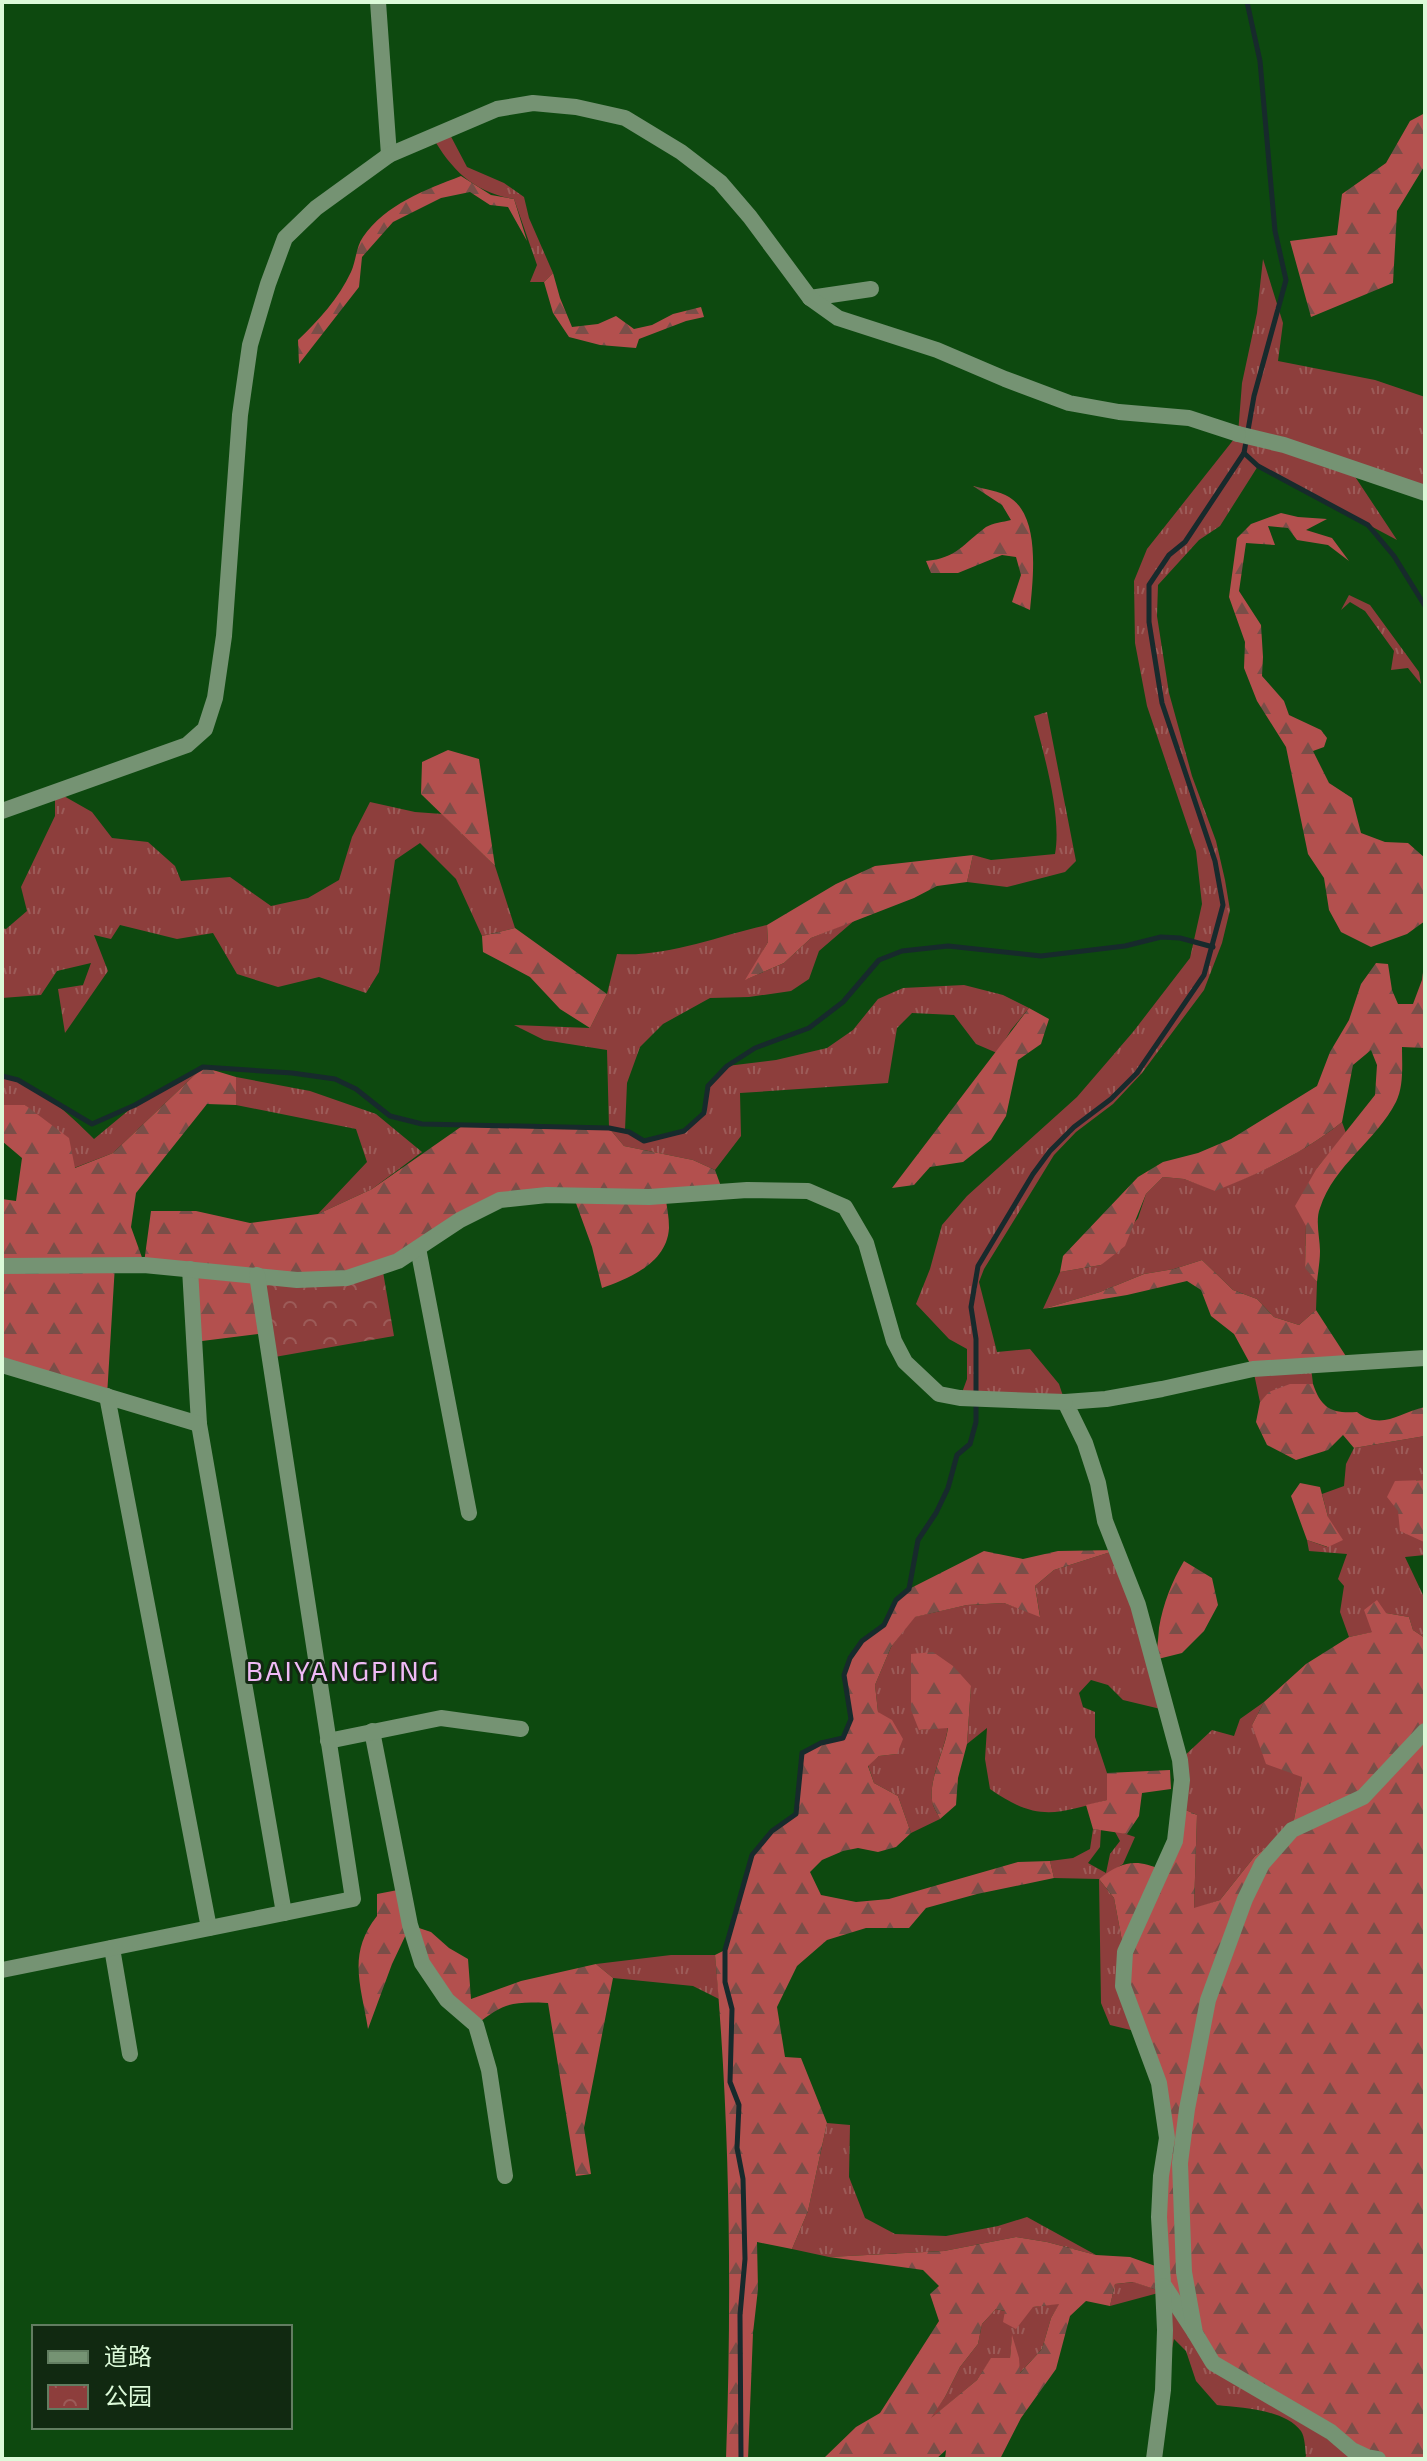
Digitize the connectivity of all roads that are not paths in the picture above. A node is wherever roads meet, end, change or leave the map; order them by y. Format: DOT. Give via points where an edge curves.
graph roads {
  1 [pos="378,2"];
  2 [pos="389,155"];
  3 [pos="871,289"];
  4 [pos="810,298"];
  5 [pos="1425,493"];
  6 [pos="2,811"];
  7 [pos="418,1248"];
  8 [pos="2,1266"];
  9 [pos="190,1269"];
  10 [pos="257,1275"];
  11 [pos="1425,1358"];
  12 [pos="2,1365"];
  13 [pos="107,1396"];
  14 [pos="1065,1402"];
  15 [pos="199,1424"];
  16 [pos="469,1513"];
  17 [pos="521,1729"];
  18 [pos="372,1731"];
  19 [pos="1425,1731"];
  20 [pos="328,1741"];
  21 [pos="284,1913"];
  22 [pos="209,1928"];
  23 [pos="112,1948"];
  24 [pos="2,1970"];
  25 [pos="130,2054"];
  26 [pos="505,2176"];
  27 [pos="1163,2284"];
  28 [pos="1195,2333"];
  29 [pos="1154,2459"];
  30 [pos="1378,2459"];
  1 -- 2 [label="street"];
  2 -- 4 [label="street" via="497,109 533,103 625,118 720,182"];
  2 -- 6 [label="street" via="316,208 285,238 268,284 250,345 240,415 224,636 205,729 187,745"];
  3 -- 4 [label="street"];
  4 -- 5 [label="street" via="838,318 937,350 1069,403 1189,418"];
  7 -- 10 [label="street" via="398,1261 347,1278"];
  7 -- 14 [label="street" via="500,1200 808,1191 845,1207 866,1243 894,1341 905,1362 939,1394"];
  7 -- 16 [label="street"];
  8 -- 9 [label="street"];
  9 -- 10 [label="street"];
  9 -- 15 [label="street"];
  10 -- 20 [label="street"];
  11 -- 14 [label="street" via="1253,1369 1106,1399"];
  12 -- 13 [label="street"];
  13 -- 15 [label="street"];
  13 -- 22 [label="street"];
  14 -- 27 [label="street" via="1085,1443 1105,1521 1138,1605 1180,1760 1175,1841 1125,1952 1123,1986 1159,2083 1167,2138 1159,2217"];
  15 -- 21 [label="street"];
  17 -- 18 [label="street" via="441,1718"];
  18 -- 20 [label="street"];
  18 -- 26 [label="street" via="410,1925 422,1963 447,2000 476,2025 489,2070"];
  19 -- 28 [label="street" via="1363,1797 1292,1830 1262,1864 1240,1912 1208,2000 1180,2163 1184,2272"];
  20 -- 21 [label="street" via="353,1899"];
  21 -- 22 [label="street"];
  22 -- 23 [label="street"];
  23 -- 24 [label="street"];
  23 -- 25 [label="street"];
  27 -- 28 [label="street"];
  27 -- 29 [label="street" via="1163,2390"];
  28 -- 30 [label="street" via="1213,2363 1331,2432 1352,2450"];
}
